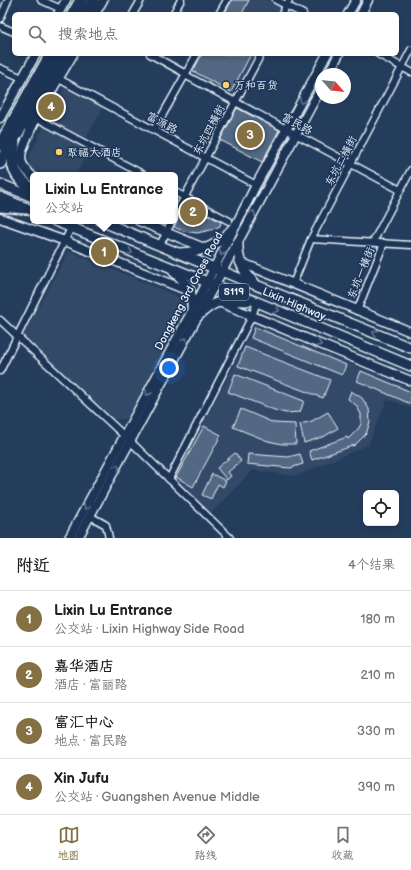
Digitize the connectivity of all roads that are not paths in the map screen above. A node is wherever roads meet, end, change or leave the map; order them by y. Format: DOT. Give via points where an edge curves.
graph roads {
  1 [pos="8,0"];
  2 [pos="41,0"];
  3 [pos="66,0"];
  4 [pos="81,0"];
  5 [pos="93,0"];
  6 [pos="103,0"];
  7 [pos="141,0"];
  8 [pos="180,0"];
  9 [pos="227,0"];
  10 [pos="276,0"];
  11 [pos="356,0"];
  12 [pos="368,0"];
  13 [pos="288,3"];
  14 [pos="60,12"];
  15 [pos="74,12"];
  16 [pos="86,12"];
  17 [pos="96,12"];
  18 [pos="134,12"];
  19 [pos="174,12"];
  20 [pos="220,12"];
  21 [pos="283,12"];
  22 [pos="300,12"];
  23 [pos="349,12"];
  24 [pos="362,12"];
  25 [pos="0,19"];
  26 [pos="0,26"];
  27 [pos="12,31"];
  28 [pos="411,50"];
  29 [pos="35,56"];
  30 [pos="50,56"];
  31 [pos="62,56"];
  32 [pos="72,56"];
  33 [pos="153,56"];
  34 [pos="196,56"];
  35 [pos="260,56"];
  36 [pos="326,56"];
  37 [pos="338,56"];
  38 [pos="382,56"];
  39 [pos="402,67"];
  40 [pos="0,68"];
  41 [pos="331,68"];
  42 [pos="411,72"];
  43 [pos="185,75"];
  44 [pos="22,78"];
  45 [pos="59,79"];
  46 [pos="315,99"];
  47 [pos="235,102"];
  48 [pos="0,118"];
  49 [pos="37,118"];
  50 [pos="286,129"];
  51 [pos="154,130"];
  52 [pos="18,131"];
  53 [pos="296,134"];
  54 [pos="0,145"];
  55 [pos="206,158"];
  56 [pos="0,163"];
  57 [pos="351,164"];
  58 [pos="411,170"];
  59 [pos="138,172"];
  60 [pos="30,174"];
  61 [pos="0,184"];
  62 [pos="256,185"];
  63 [pos="30,188"];
  64 [pos="400,190"];
  65 [pos="178,194"];
  66 [pos="30,196"];
  67 [pos="0,197"];
  68 [pos="185,197"];
  69 [pos="0,206"];
  70 [pos="29,210"];
  71 [pos="178,210"];
  72 [pos="0,218"];
  73 [pos="233,223"];
  74 [pos="62,224"];
  75 [pos="110,224"];
  76 [pos="146,224"];
  77 [pos="170,224"];
  78 [pos="71,228"];
  79 [pos="166,232"];
  80 [pos="311,239"];
  81 [pos="65,241"];
  82 [pos="238,242"];
  83 [pos="373,242"];
  84 [pos="384,243"];
  85 [pos="160,244"];
  86 [pos="411,245"];
  87 [pos="204,248"];
  88 [pos="179,253"];
  89 [pos="240,262"];
  90 [pos="169,267"];
  91 [pos="218,270"];
  92 [pos="211,283"];
  93 [pos="292,284"];
  94 [pos="258,285"];
  95 [pos="191,292"];
  96 [pos="219,302"];
  97 [pos="257,302"];
  98 [pos="357,311"];
  99 [pos="194,315"];
  100 [pos="252,316"];
  101 [pos="0,320"];
  102 [pos="411,332"];
  103 [pos="17,336"];
  104 [pos="411,348"];
  105 [pos="411,366"];
  106 [pos="0,371"];
  107 [pos="411,381"];
  108 [pos="124,436"];
  109 [pos="131,442"];
  110 [pos="170,479"];
  111 [pos="90,516"];
  112 [pos="69,538"];
  113 [pos="78,538"];
  114 [pos="109,538"];
  115 [pos="230,538"];
  1 -- 25 [label="street"];
  2 -- 14 [label="street"];
  3 -- 14 [label="street"];
  4 -- 15 [label="highway"];
  5 -- 16 [label="highway"];
  6 -- 17 [label="street"];
  7 -- 18 [label="street"];
  8 -- 19 [label="street"];
  9 -- 20 [label="street"];
  10 -- 13 [label="street"];
  11 -- 23 [label="street"];
  12 -- 24 [label="street"];
  13 -- 21 [label="street"];
  13 -- 22 [label="street"];
  26 -- 27 [label="street"];
  28 -- 39 [label="street, 东坑二横街"];
  29 -- 44 [label="street"];
  30 -- 54 [label="highway"];
  31 -- 52 [label="highway"];
  32 -- 45 [label="street"];
  33 -- 43 [label="street, 富民路"];
  34 -- 43 [label="street"];
  35 -- 47 [label="street, 东坑四横街"];
  36 -- 50 [label="street, Dongkeng 3rd Cross Road, one-way"];
  37 -- 41 [label="street"];
  38 -- 39 [label="street"];
  39 -- 42 [label="street"];
  39 -- 57 [label="street, 东坑二横街"];
  40 -- 44 [label="street"];
  43 -- 47 [label="street, 富民路"];
  43 -- 51 [label="street"];
  44 -- 48 [label="street"];
  45 -- 49 [label="street"];
  45 -- 51 [label="street, 富源路"];
  46 -- 53 [label="street, Dongkeng 3rd Cross Road"];
  47 -- 50 [label="street, 富民路"];
  47 -- 55 [label="street, 东坑四横街"];
  49 -- 52 [label="highway"];
  49 -- 59 [label="street"];
  49 -- 60 [label="street" via="23,146 21,160"];
  50 -- 53 [label="street, 富民路"];
  50 -- 62 [label="street, Dongkeng 3rd Cross Road"];
  51 -- 55 [label="street, 富源路"];
  52 -- 56 [label="highway"];
  52 -- 63 [label="highway" via="12,156 14,169 22,182"];
  53 -- 57 [label="street, 富民路"];
  82 -- 53 [label="street, Dongkeng 3rd Cross Road, one-way"];
  55 -- 62 [label="street, 富源路"];
  55 -- 68 [label="street, 东坑四横街"];
  57 -- 64 [label="street, 富民路"];
  57 -- 80 [label="street, 东坑二横街"];
  58 -- 64 [label="street, 东坑一横街"];
  61 -- 66 [label="main road"];
  62 -- 73 [label="street, Dongkeng 3rd Cross Road"];
  64 -- 83 [label="street, 东坑一横街"];
  65 -- 68 [label="street"];
  67 -- 70 [label="main road"];
  68 -- 71 [label="street, 东坑四横街"];
  68 -- 73 [label="street"];
  69 -- 70 [label="highway"];
  72 -- 81 [label="street"];
  73 -- 87 [label="main road" via="225,238"];
  73 -- 91 [label="street, Dongkeng 3rd Cross Road, one-way"];
  74 -- 78 [label="main road, Lixin Highway / S119"];
  75 -- 85 [label="main road, Lixin Highway / S119"];
  76 -- 79 [label="street"];
  77 -- 79 [label="street"];
  78 -- 81 [label="street"];
  78 -- 90 [label="main road, Lixin Highway / S119, one-way"];
  79 -- 85 [label="street"];
  79 -- 87 [label="street"];
  80 -- 83 [label="street"];
  80 -- 93 [label="street, 东坑二横街"];
  81 -- 95 [label="street"];
  81 -- 103 [label="street"];
  82 -- 89 [label="main road"];
  82 -- 91 [label="street, Dongkeng 3rd Cross Road"];
  83 -- 84 [label="street"];
  84 -- 86 [label="street"];
  84 -- 98 [label="street, 东坑一横街"];
  85 -- 88 [label="main road, Lixin Highway / S119"];
  87 -- 88 [label="main road"];
  88 -- 91 [label="main road, Lixin Highway / S119"];
  89 -- 93 [label="street"];
  89 -- 94 [label="main road" via="248,276"];
  90 -- 92 [label="main road, Lixin Highway / S119"];
  90 -- 95 [label="main road" via="186,283"];
  91 -- 92 [label="street, Dongkeng 3rd Cross Road"];
  91 -- 94 [label="main road, Lixin Highway / S119"];
  92 -- 97 [label="main road, Lixin Highway / S119"];
  92 -- 99 [label="street, Dongkeng 3rd Cross Road"];
  93 -- 98 [label="street"];
  104 -- 94 [label="main road, Lixin Highway / S119, one-way"];
  95 -- 99 [label="main road"];
  96 -- 97 [label="main road"];
  96 -- 99 [label="main road"];
  96 -- 100 [label="street"];
  97 -- 100 [label="street"];
  97 -- 105 [label="main road, Lixin Highway / S119, one-way"];
  98 -- 102 [label="street"];
  99 -- 108 [label="street, Dongkeng 3rd Cross Road, one-way"];
  109 -- 99 [label="street, Dongkeng 3rd Cross Road, one-way"];
  100 -- 107 [label="street, one-way"];
  100 -- 110 [label="street"];
  101 -- 103 [label="street"];
  103 -- 106 [label="street"];
  103 -- 108 [label="street"];
  108 -- 109 [label="street"];
  108 -- 112 [label="street, Dongkeng 3rd Cross Road, one-way"];
  109 -- 110 [label="street"];
  111 -- 109 [label="street, Dongkeng 3rd Cross Road, one-way"];
  110 -- 115 [label="street"];
  111 -- 113 [label="street, Dongkeng 3rd Cross Road"];
  111 -- 114 [label="street" via="106,524"];
}
